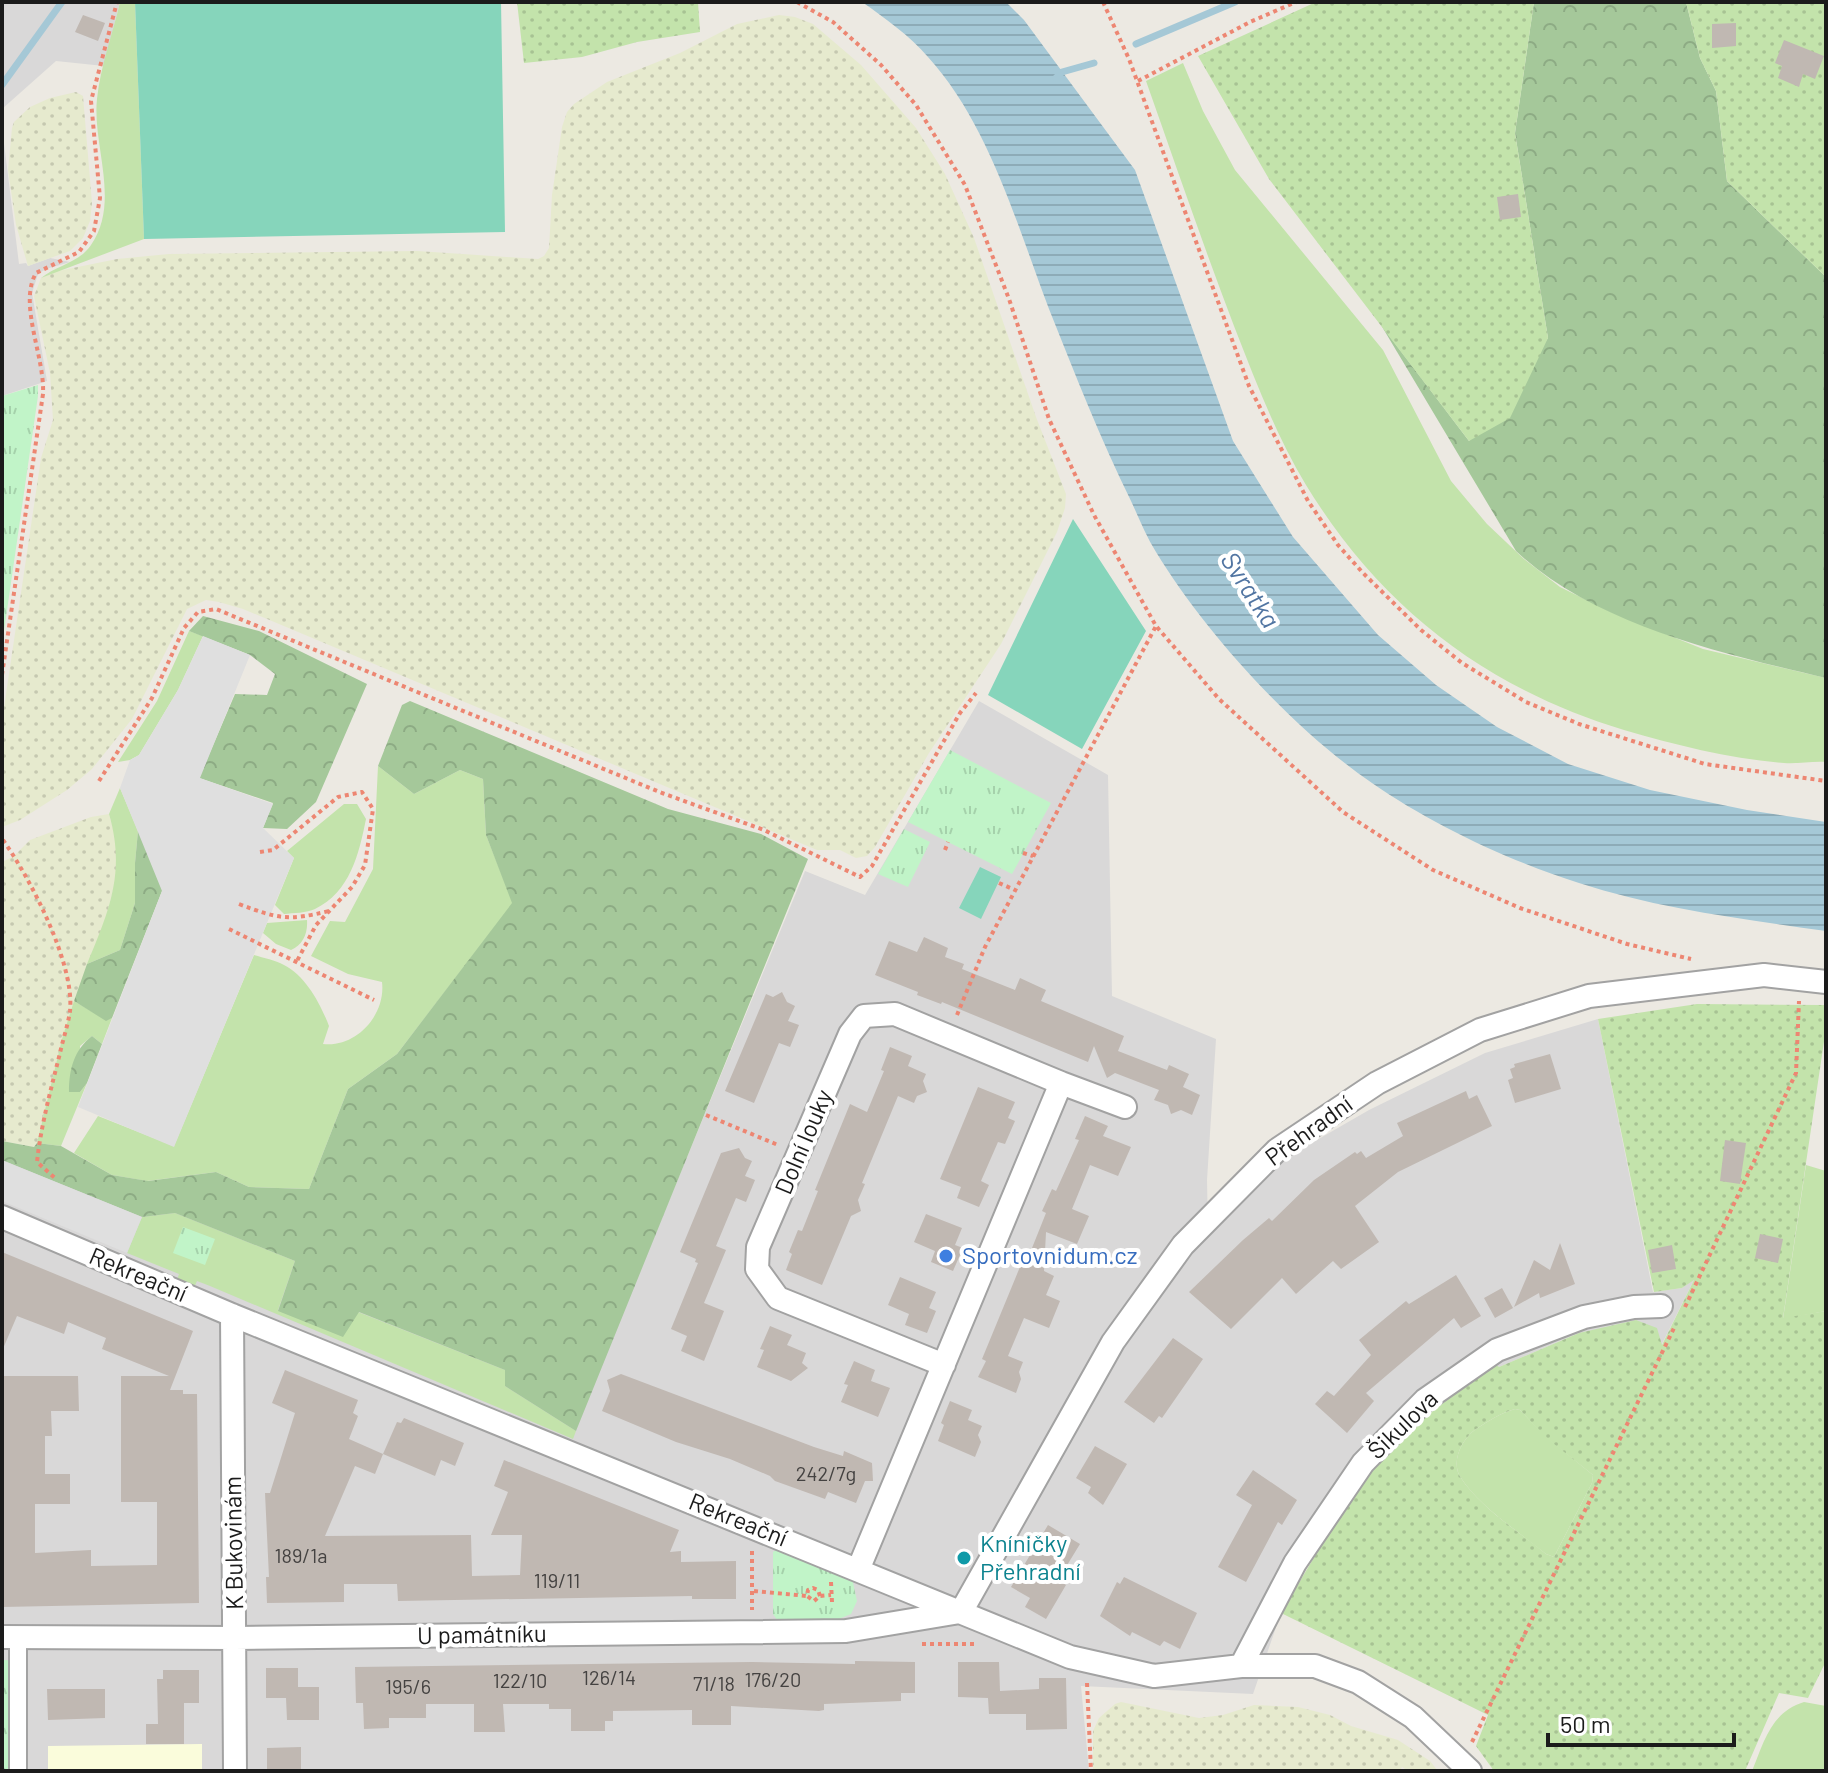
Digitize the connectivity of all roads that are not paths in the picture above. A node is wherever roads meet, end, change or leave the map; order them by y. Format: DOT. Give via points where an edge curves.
graph roads {
  1 [pos="1826,982"];
  2 [pos="1061,1083"];
  3 [pos="1125,1107"];
  4 [pos="2,1217"];
  5 [pos="1661,1306"];
  6 [pos="232,1315"];
  7 [pos="944,1365"];
  8 [pos="858,1570"];
  9 [pos="961,1612"];
  10 [pos="10,1637"];
  11 [pos="235,1638"];
  12 [pos="1241,1666"];
  13 [pos="1466,1767"];
  14 [pos="18,1771"];
  15 [pos="235,1771"];
  1 -- 9 [label="street, Přehradní" via="1764,975 1589,996 1480,1030 1377,1083 1277,1150 1183,1245 1113,1342"];
  2 -- 3 [label="street, Dolní louky"];
  2 -- 7 [label="street"];
  2 -- 7 [label="street, Dolní louky" via="895,1014 864,1016 850,1034 758,1247 757,1269 778,1298"];
  4 -- 6 [label="street, Rekreační"];
  5 -- 12 [label="street, Šikulova" via="1584,1317 1497,1350 1425,1400 1363,1463 1295,1563"];
  6 -- 8 [label="street, Rekreační"];
  6 -- 11 [label="street, K Bukovinám"];
  7 -- 8 [label="street"];
  8 -- 9 [label="street, Rekreační"];
  9 -- 11 [label="street, U památníku" via="846,1631"];
  9 -- 12 [label="street, Rekreační" via="1070,1657 1154,1676"];
  10 -- 11 [label="street, U památníku"];
  10 -- 14 [label="street"];
  11 -- 15 [label="street, K Bukovinám"];
  12 -- 13 [label="street, Rekreační" via="1315,1666 1358,1682 1413,1717"];
}
